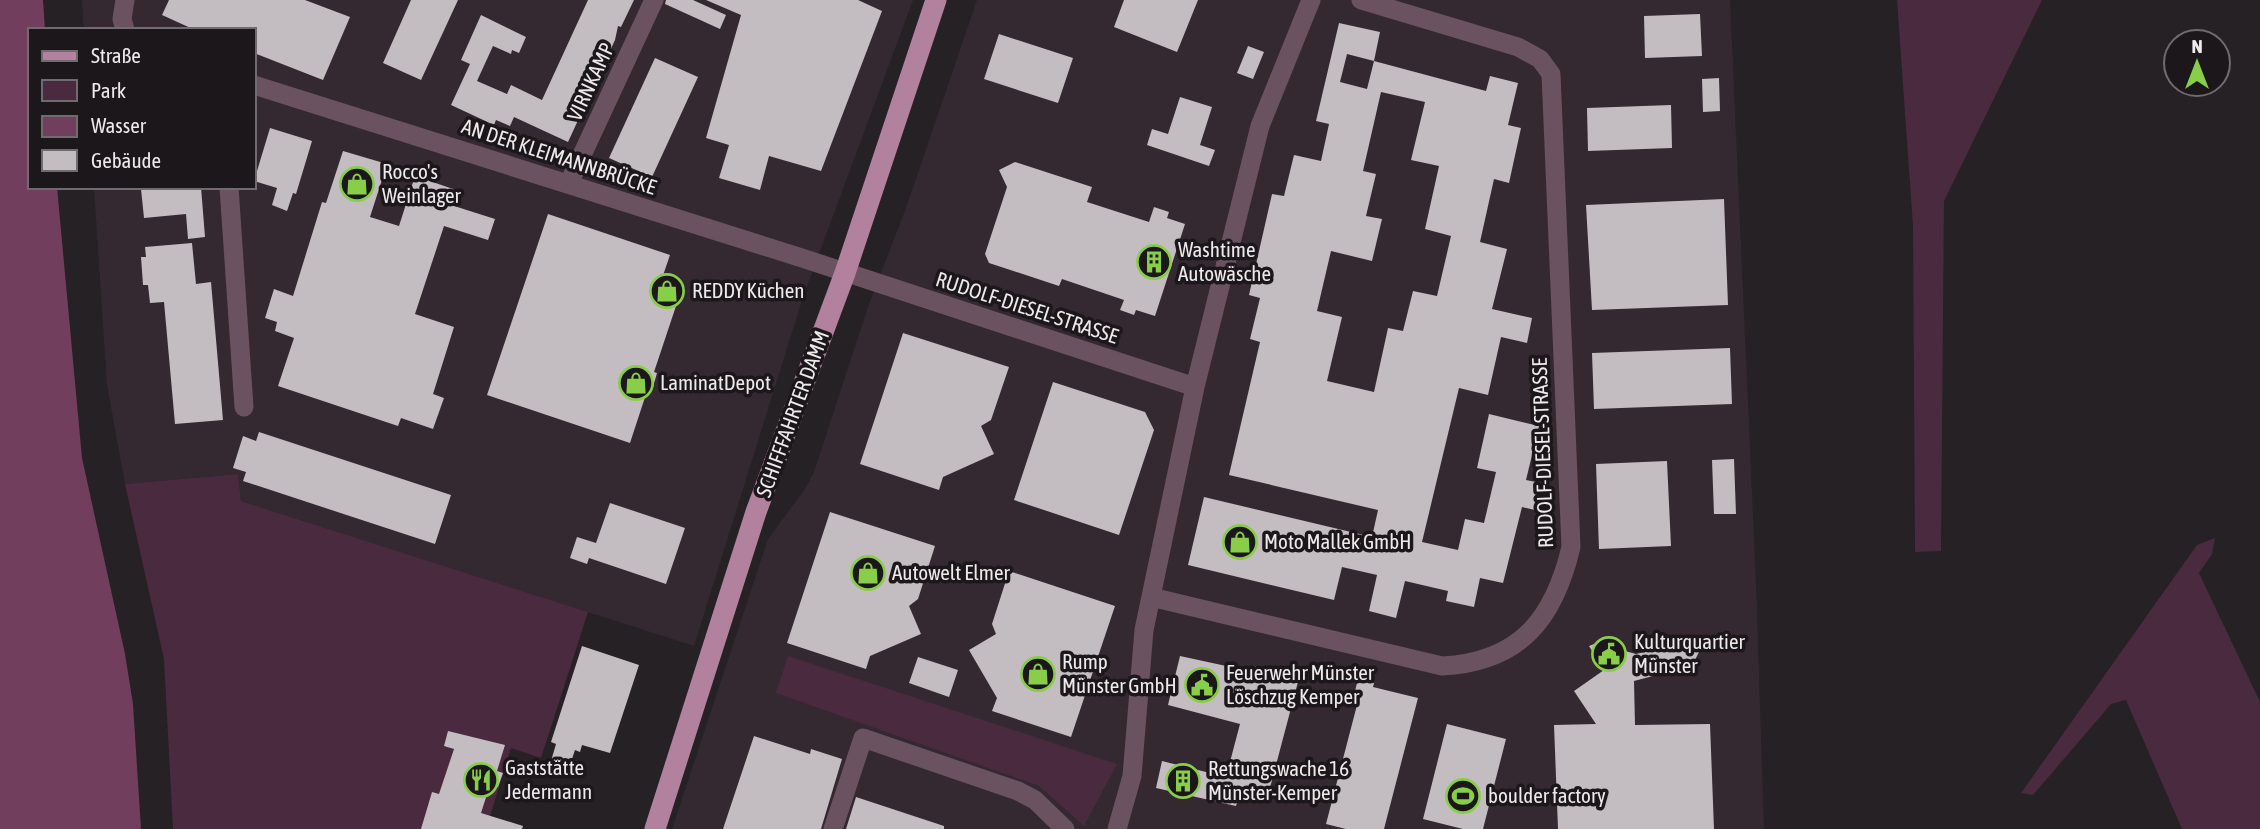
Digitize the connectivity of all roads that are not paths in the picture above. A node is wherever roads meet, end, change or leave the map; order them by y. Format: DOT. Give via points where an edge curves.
graph roads {
  1 [pos="125,0"];
  2 [pos="654,0"];
  3 [pos="936,0"];
  4 [pos="1311,0"];
  5 [pos="1361,0"];
  6 [pos="124,28"];
  7 [pos="256,91"];
  8 [pos="569,183"];
  9 [pos="229,189"];
  10 [pos="845,273"];
  11 [pos="1195,387"];
  12 [pos="244,407"];
  13 [pos="1151,597"];
  14 [pos="655,829"];
  15 [pos="833,829"];
  16 [pos="1065,829"];
  17 [pos="1117,829"];
  1 -- 6 [label="street"];
  2 -- 8 [label="street, VIRNKAMP"];
  3 -- 10 [label="main road, SCHIFFFAHRTER DAMM"];
  4 -- 11 [label="street" via="1260,126"];
  5 -- 13 [label="street, RUDOLF-DIESEL-STRASSE" via="1517,47 1540,59 1551,74 1571,547 1564,576 1542,619 1528,635 1494,658 1468,665 1442,666"];
  7 -- 8 [label="street, AN DER KLEIMANNBRÜCKE"];
  8 -- 10 [label="street, AN DER KLEIMANNBRÜCKE"];
  9 -- 12 [label="street"];
  10 -- 11 [label="street, RUDOLF-DIESEL-STRASSE"];
  10 -- 14 [label="main road, SCHIFFFAHRTER DAMM" via="756,512"];
  11 -- 13 [label="street"];
  13 -- 17 [label="street" via="1132,776"];
  15 -- 16 [label="street" via="863,738 1018,791 1035,800"];
}
